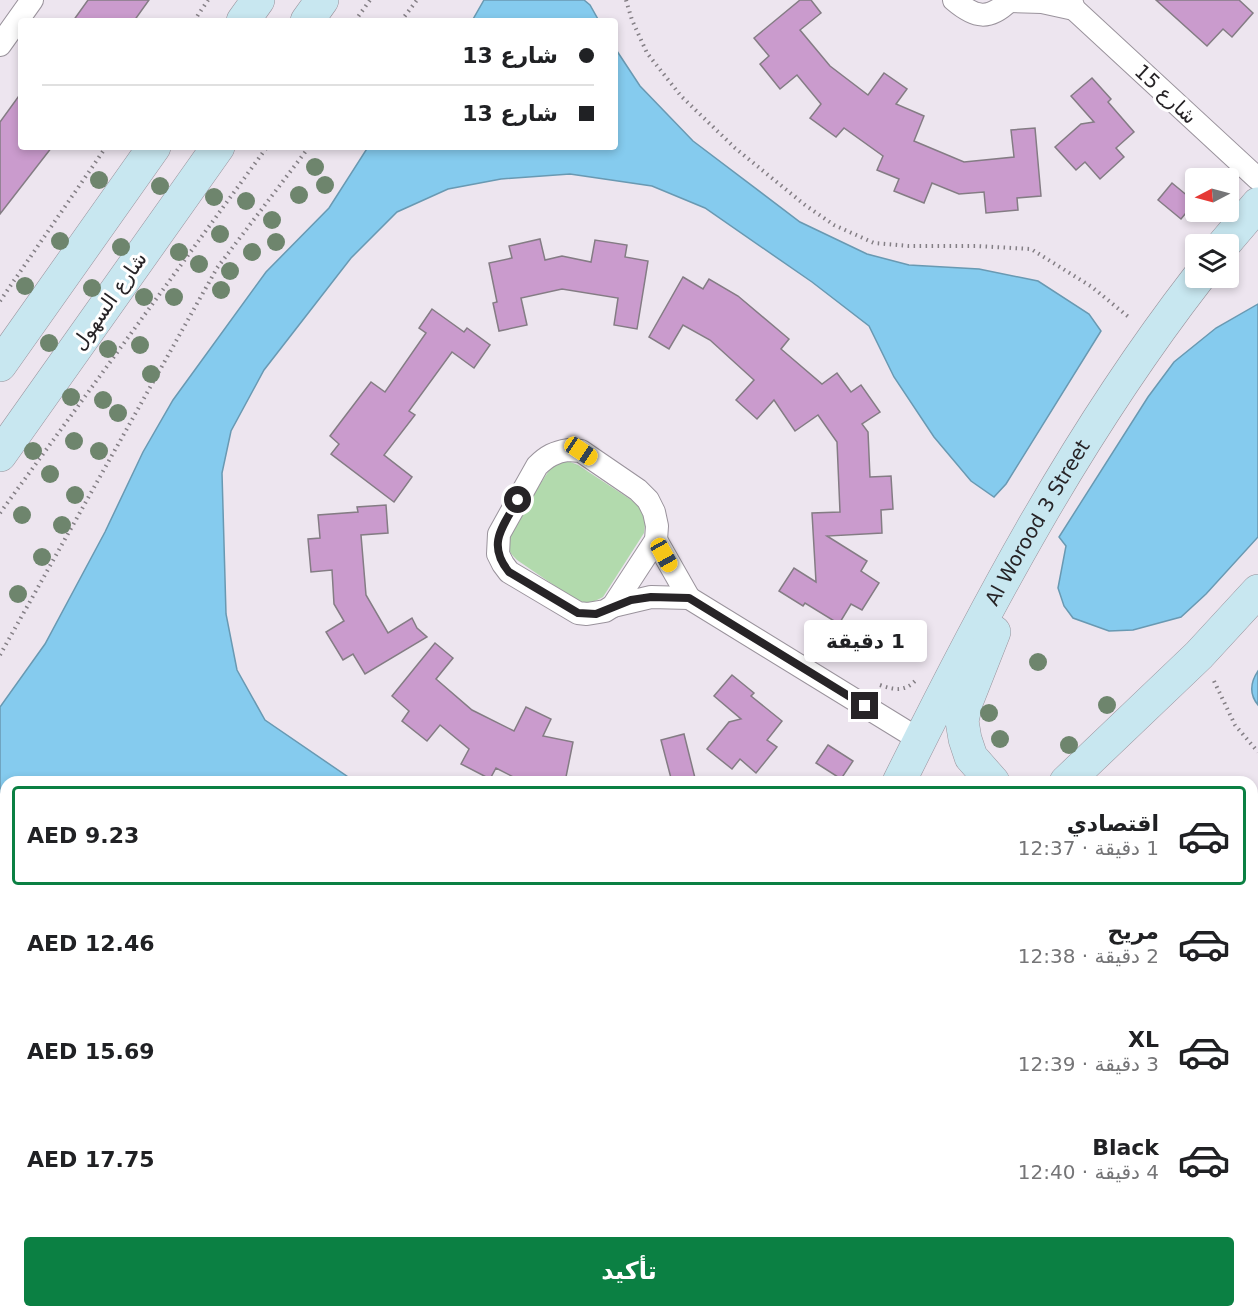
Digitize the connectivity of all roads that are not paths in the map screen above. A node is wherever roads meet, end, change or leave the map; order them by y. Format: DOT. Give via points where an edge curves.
graph roads {
  1 [pos="32,0"];
  2 [pos="258,0"];
  3 [pos="322,0"];
  4 [pos="954,0"];
  5 [pos="1010,0"];
  6 [pos="1072,4"];
  7 [pos="19,18"];
  8 [pos="245,18"];
  9 [pos="309,18"];
  10 [pos="18,20"];
  11 [pos="0,45"];
  12 [pos="152,150"];
  13 [pos="216,150"];
  14 [pos="1258,179"];
  15 [pos="1258,204"];
  16 [pos="1232,234"];
  17 [pos="1190,288"];
  18 [pos="0,364"];
  19 [pos="0,454"];
  20 [pos="1034,524"];
  21 [pos="656,540"];
  22 [pos="1258,591"];
  23 [pos="689,598"];
  24 [pos="613,606"];
  25 [pos="920,740"];
  26 [pos="902,776"];
  27 [pos="988,776"];
  28 [pos="1075,776"];
  1 -- 7 [label="street"];
  2 -- 8 [label="street"];
  3 -- 9 [label="street"];
  4 -- 5 [label="street, شارع 15" via="967,11 984,15 1001,9"];
  5 -- 6 [label="street, شارع 15"];
  6 -- 14 [label="street, شارع 15"];
  10 -- 11 [label="street"];
  12 -- 18 [label="street"];
  13 -- 19 [label="street, شارع السهول"];
  15 -- 16 [label="street"];
  17 -- 20 [label="street, Al Worood 3 Street" via="1153,338"];
  20 -- 25 [label="street, Al Worood 3 Street"];
  20 -- 27 [label="street" via="962,721 971,757"];
  21 -- 23 [label="street"];
  21 -- 24 [label="street"];
  21 -- 24 [label="street" via="657,526 648,500 581,451 556,452 537,466 499,534 498,554 503,564 509,572 578,613 596,614"];
  22 -- 28 [label="street" via="1199,655"];
  23 -- 24 [label="street" via="651,597"];
  23 -- 25 [label="street"];
  25 -- 26 [label="street, Al Worood 3 Street"];
}
